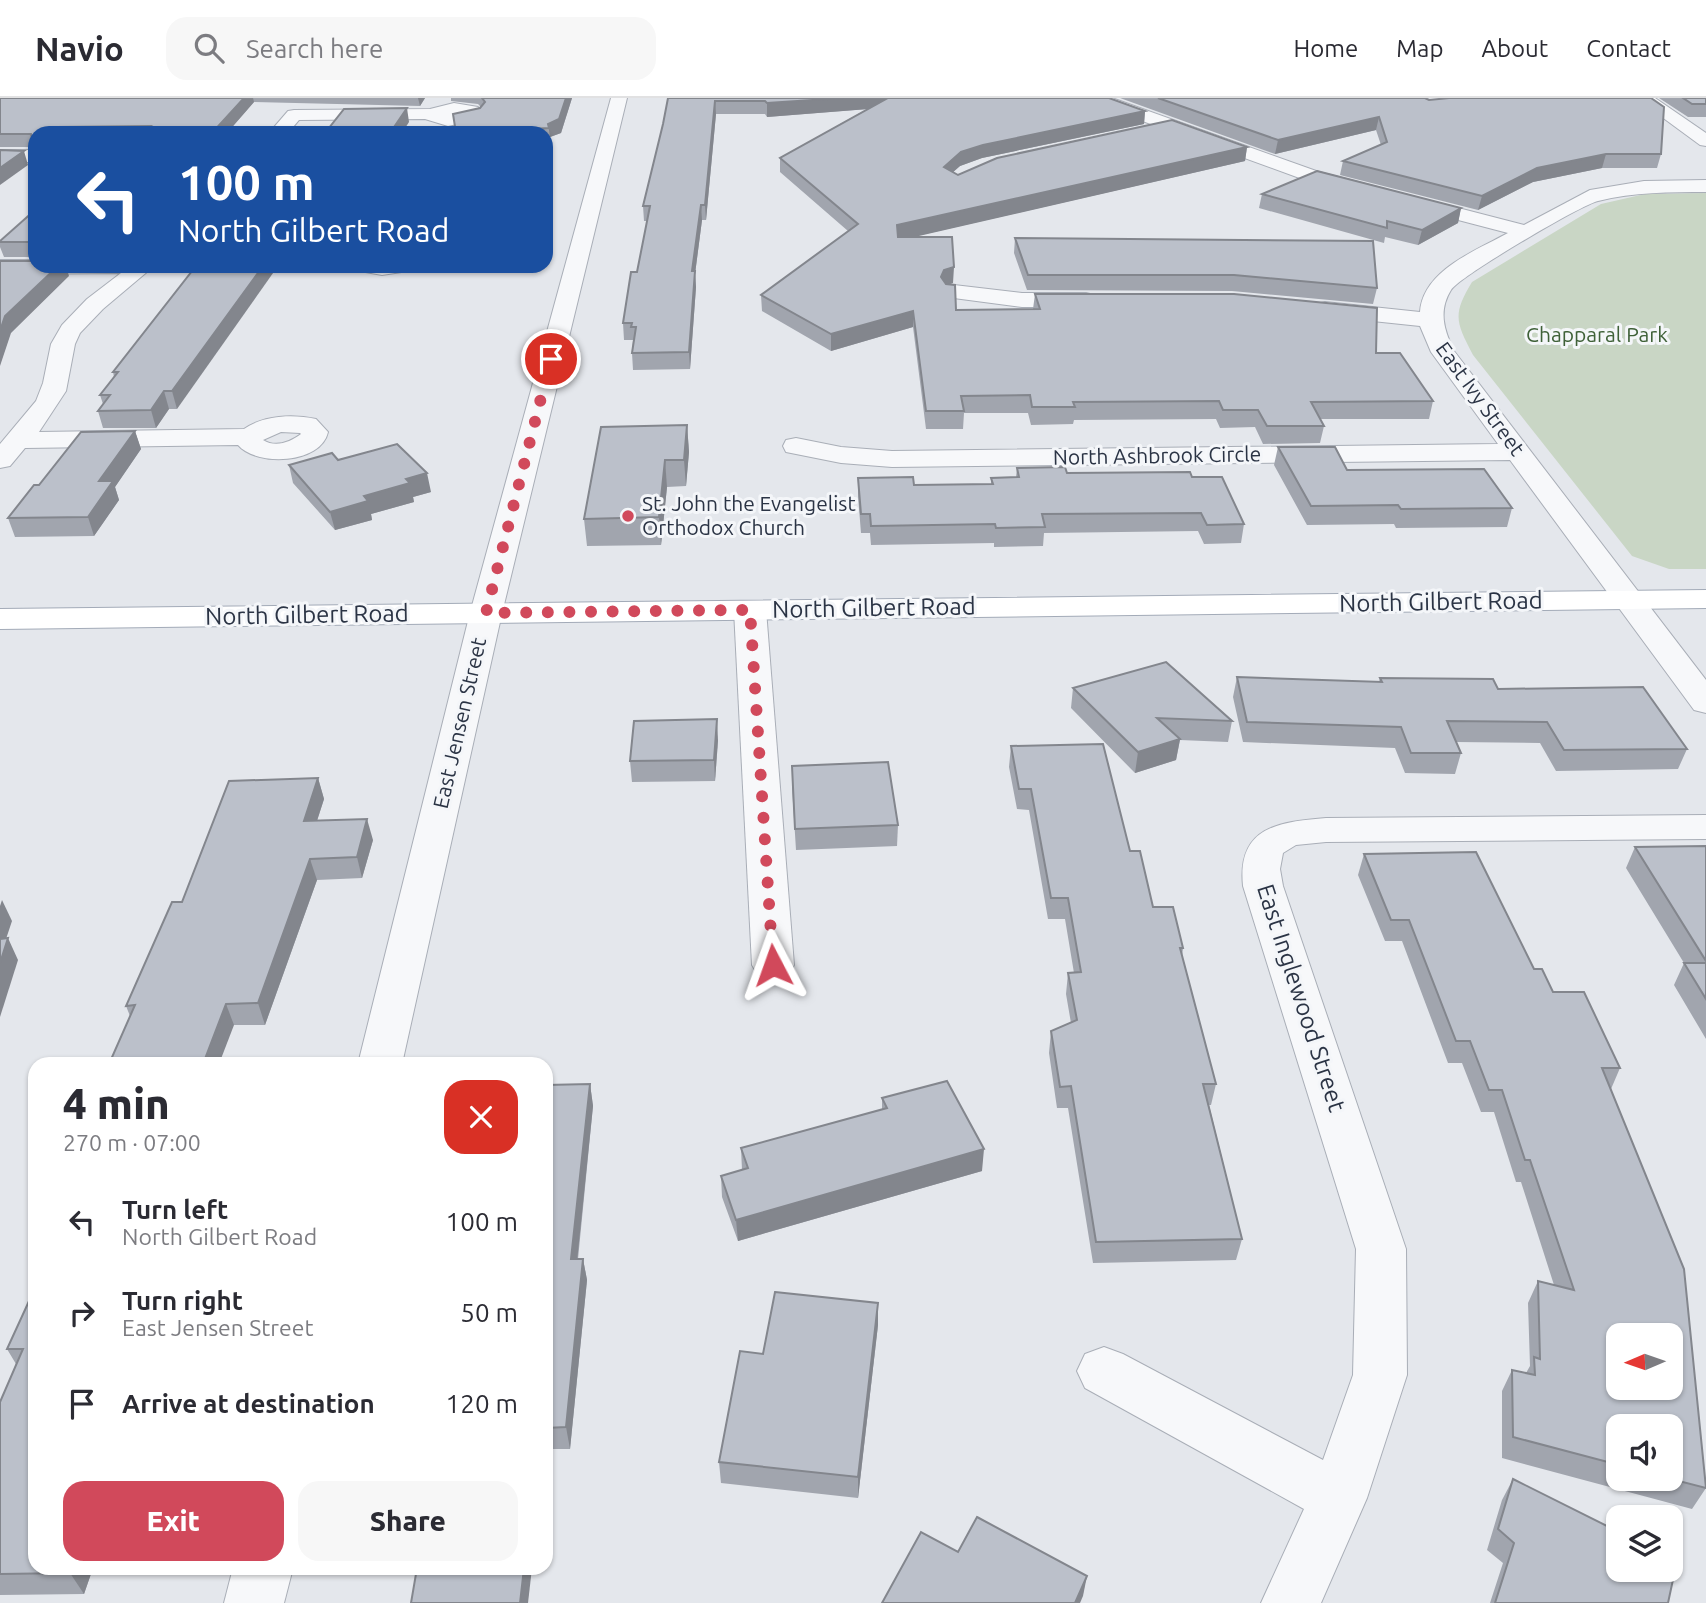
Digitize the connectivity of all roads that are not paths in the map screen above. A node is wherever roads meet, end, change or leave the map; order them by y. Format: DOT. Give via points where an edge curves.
graph roads {
  1 [pos="619,98"];
  2 [pos="1096,98"];
  3 [pos="1644,98"];
  4 [pos="1632,99"];
  5 [pos="432,114"];
  6 [pos="284,126"];
  7 [pos="1171,126"];
  8 [pos="1132,134"];
  9 [pos="1706,141"];
  10 [pos="0,156"];
  11 [pos="28,156"];
  12 [pos="1706,186"];
  13 [pos="1524,231"];
  14 [pos="0,267"];
  15 [pos="28,267"];
  16 [pos="135,273"];
  17 [pos="954,292"];
  18 [pos="1112,300"];
  19 [pos="1298,307"];
  20 [pos="1431,320"];
  21 [pos="250,437"];
  22 [pos="796,446"];
  23 [pos="9,450"];
  24 [pos="1518,452"];
  25 [pos="1706,599"];
  26 [pos="1629,600"];
  27 [pos="750,610"];
  28 [pos="486,613"];
  29 [pos="0,619"];
  30 [pos="1706,702"];
  31 [pos="1706,827"];
  32 [pos="773,965"];
  33 [pos="382,1057"];
  34 [pos="1104,1371"];
  35 [pos="1338,1498"];
  36 [pos="261,1575"];
  37 [pos="254,1603"];
  38 [pos="1291,1603"];
  1 -- 28 [label="street, East Jensen Street"];
  2 -- 7 [label="street"];
  3 -- 4 [label="street"];
  3 -- 9 [label="street"];
  5 -- 6 [label="street" via="294,115"];
  7 -- 8 [label="street"];
  7 -- 13 [label="street" via="1347,187"];
  10 -- 11 [label="street"];
  12 -- 13 [label="street, East Ivy Street" via="1605,192 1576,201"];
  13 -- 20 [label="street, East Ivy Street" via="1454,274 1436,296"];
  14 -- 15 [label="street"];
  16 -- 23 [label="street" via="70,330 63,340 53,391"];
  17 -- 18 [label="street" via="1022,300"];
  19 -- 20 [label="street"];
  20 -- 24 [label="street, East Ivy Street" via="1443,352"];
  21 -- 23 [label="street"];
  22 -- 24 [label="street, North Ashbrook Circle" via="892,458"];
  24 -- 26 [label="street, East Ivy Street"];
  25 -- 26 [label="main road, North Gilbert Road"];
  26 -- 27 [label="main road, North Gilbert Road"];
  26 -- 30 [label="street, East Ivy Street"];
  27 -- 28 [label="main road, North Gilbert Road"];
  27 -- 32 [label="street"];
  28 -- 29 [label="main road, North Gilbert Road"];
  28 -- 33 [label="street, East Jensen Street"];
  31 -- 35 [label="street, East Inglewood Street" via="1326,830 1269,842 1259,869 1263,886 1381,1249 1380,1375"];
  34 -- 35 [label="street"];
  35 -- 38 [label="street, East Inglewood Street"];
  36 -- 37 [label="street"];
}
